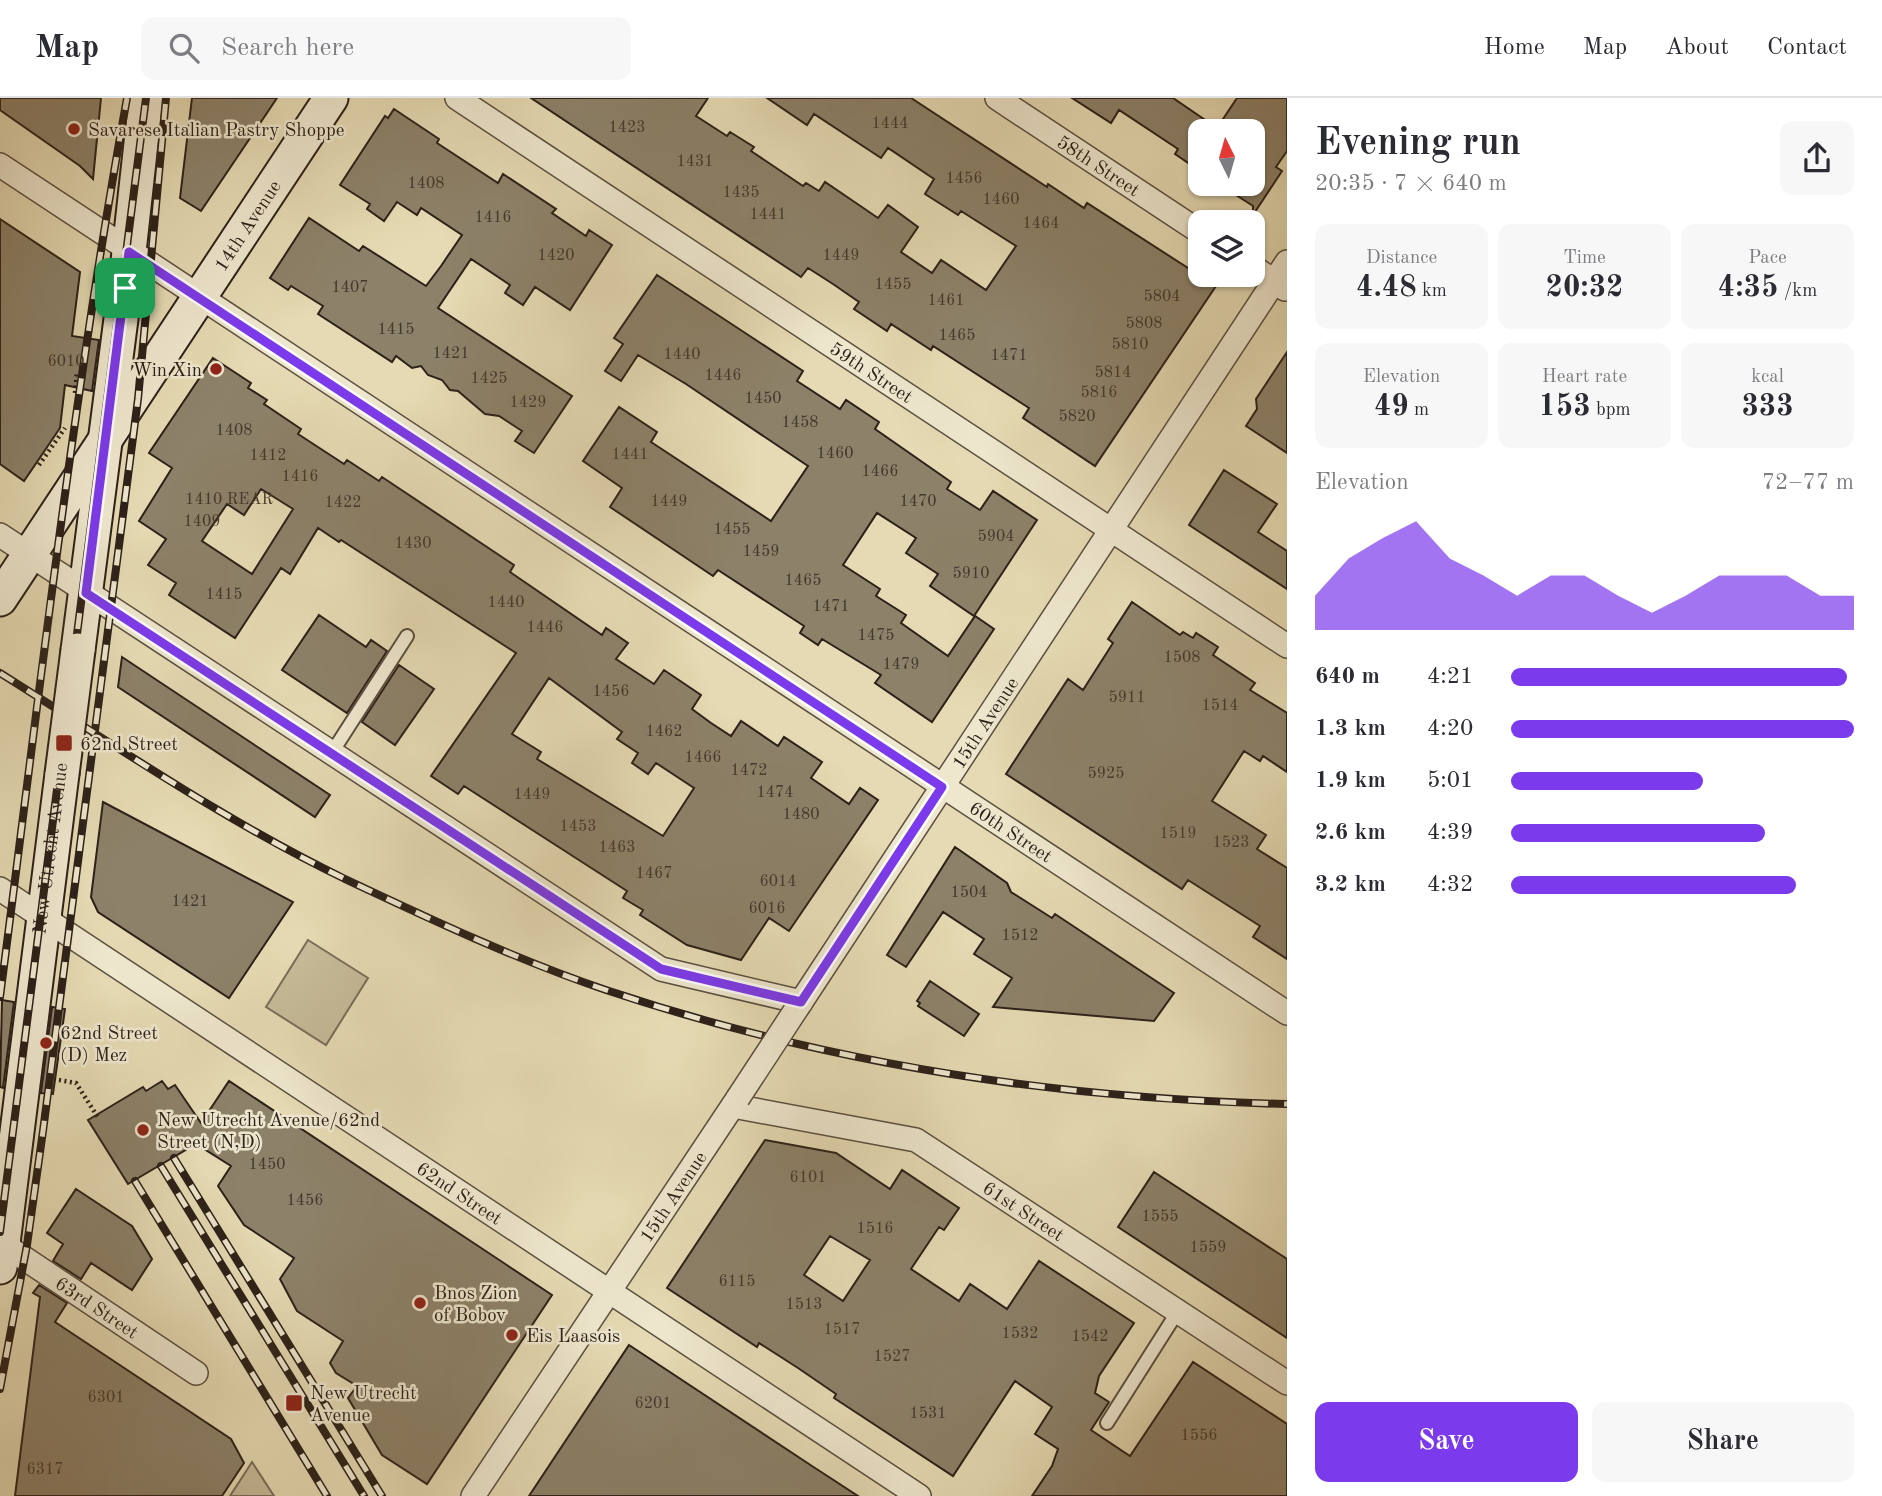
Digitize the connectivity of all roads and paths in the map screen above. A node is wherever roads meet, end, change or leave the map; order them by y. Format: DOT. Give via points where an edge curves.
graph roads {
  1 [pos="146,98"];
  2 [pos="331,98"];
  3 [pos="457,98"];
  4 [pos="997,98"];
  5 [pos="0,165"];
  6 [pos="1188,224"];
  7 [pos="129,252"];
  8 [pos="1265,271"];
  9 [pos="1283,278"];
  10 [pos="199,298"];
  11 [pos="77,372"];
  12 [pos="75,393"];
  13 [pos="65,428"];
  14 [pos="105,439"];
  15 [pos="39,465"];
  16 [pos="1111,530"];
  17 [pos="0,536"];
  18 [pos="29,555"];
  19 [pos="86,593"];
  20 [pos="2,596"];
  21 [pos="407,636"];
  22 [pos="1287,646"];
  23 [pos="331,754"];
  24 [pos="942,787"];
  25 [pos="0,890"];
  26 [pos="43,918"];
  27 [pos="800,1003"];
  28 [pos="1287,1013"];
  29 [pos="59,1080"];
  30 [pos="735,1102"];
  31 [pos="99,1119"];
  32 [pos="1,1251"];
  33 [pos="609,1292"];
  34 [pos="1178,1311"];
  35 [pos="196,1373"];
  36 [pos="1287,1383"];
  37 [pos="1107,1423"];
  38 [pos="472,1496"];
  39 [pos="919,1496"];
  1 -- 7 [label="street, New Utrecht Avenue"];
  2 -- 10 [label="street, 14th Avenue"];
  3 -- 16 [label="street, 59th Street"];
  4 -- 6 [label="street, 58th Street"];
  5 -- 7 [label="street, 60th Street"];
  7 -- 10 [label="street, 60th Street"];
  7 -- 14 [label="street, New Utrecht Avenue"];
  8 -- 9 [label="street"];
  9 -- 16 [label="street, 15th Avenue"];
  10 -- 14 [label="street, 14th Avenue"];
  10 -- 24 [label="street, 60th Street"];
  11 -- 12 [label="path"];
  13 -- 15 [label="path"];
  14 -- 18 [label="street, 14th Avenue"];
  14 -- 19 [label="street, New Utrecht Avenue"];
  16 -- 22 [label="street, 59th Street"];
  16 -- 24 [label="street, 15th Avenue"];
  17 -- 18 [label="street"];
  18 -- 19 [label="street"];
  18 -- 20 [label="street, 14th Avenue"];
  19 -- 23 [label="street"];
  19 -- 26 [label="street, New Utrecht Avenue, bridge"];
  21 -- 23 [label="lane"];
  23 -- 27 [label="street" via="661,969"];
  24 -- 27 [label="street, 15th Avenue"];
  24 -- 28 [label="street, 60th Street"];
  25 -- 26 [label="street, 62nd Street"];
  26 -- 32 [label="street, New Utrecht Avenue"];
  26 -- 33 [label="street, 62nd Street"];
  27 -- 30 [label="street, 15th Avenue, bridge"];
  29 -- 31 [label="path" via="76,1083"];
  30 -- 33 [label="street, 15th Avenue"];
  30 -- 34 [label="street, 61st Street" via="916,1140"];
  32 -- 35 [label="street, 63rd Street"];
  33 -- 38 [label="street, 15th Avenue"];
  33 -- 39 [label="street, 62nd Street"];
  34 -- 36 [label="street, 61st Street"];
  34 -- 37 [label="lane"];
}
